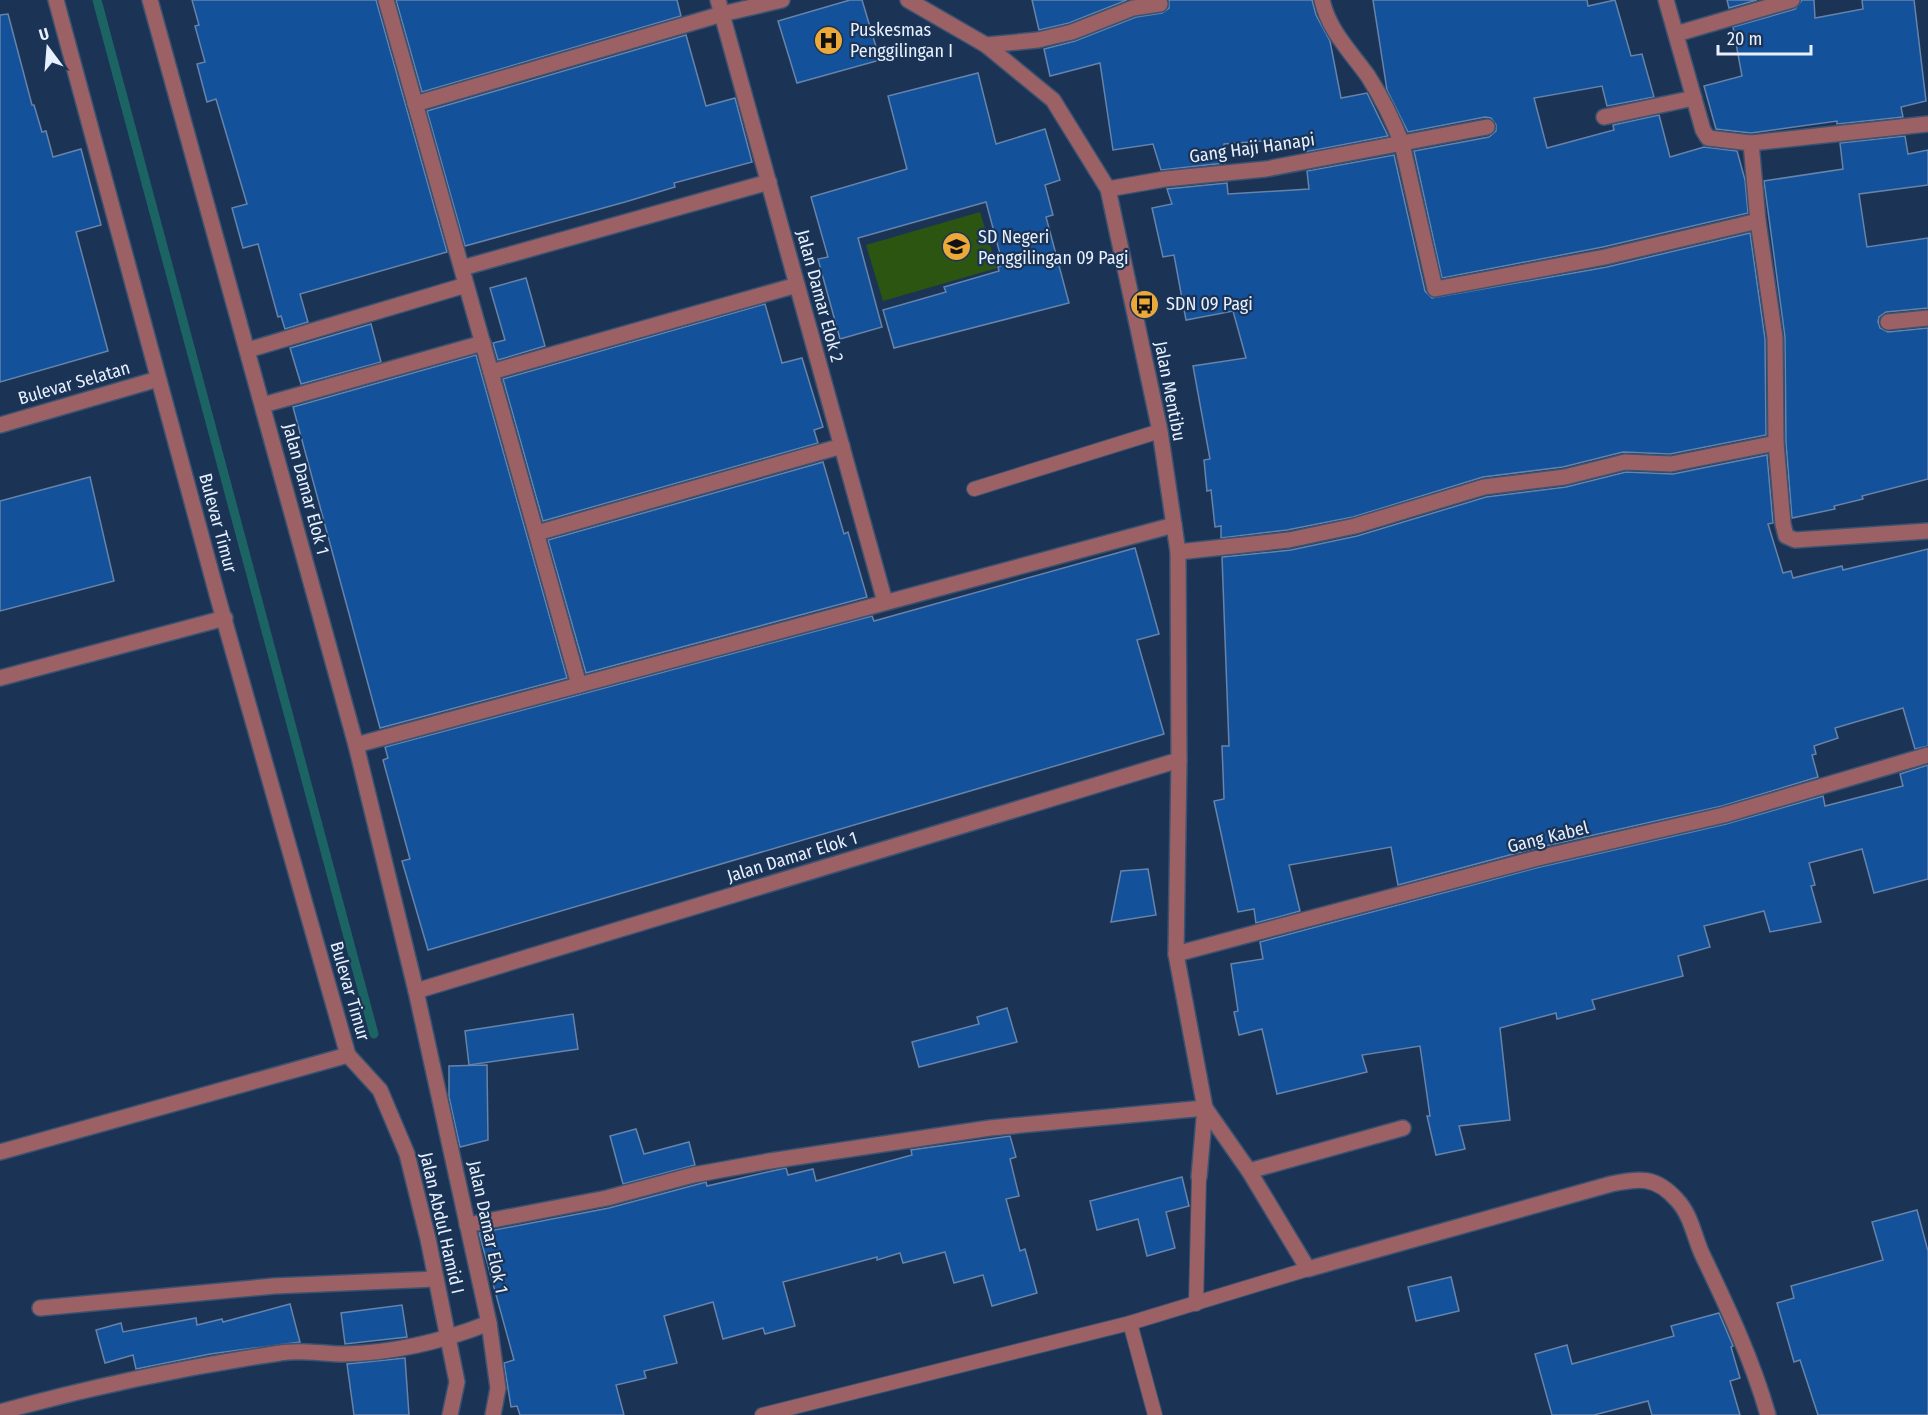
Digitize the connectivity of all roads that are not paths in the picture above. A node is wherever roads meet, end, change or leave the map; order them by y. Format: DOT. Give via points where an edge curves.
graph roads {
  1 [pos="56,0"];
  2 [pos="150,0"];
  3 [pos="386,0"];
  4 [pos="782,0"];
  5 [pos="908,0"];
  6 [pos="1322,0"];
  7 [pos="1666,0"];
  8 [pos="1792,0"];
  9 [pos="1160,4"];
  10 [pos="720,7"];
  11 [pos="1676,34"];
  12 [pos="986,45"];
  13 [pos="1694,98"];
  14 [pos="416,104"];
  15 [pos="1604,117"];
  16 [pos="1928,124"];
  17 [pos="1487,127"];
  18 [pos="1751,142"];
  19 [pos="1402,144"];
  20 [pos="769,182"];
  21 [pos="1108,189"];
  22 [pos="1758,221"];
  23 [pos="462,268"];
  24 [pos="466,285"];
  25 [pos="797,285"];
  26 [pos="1928,318"];
  27 [pos="1888,322"];
  28 [pos="483,343"];
  29 [pos="248,350"];
  30 [pos="491,372"];
  31 [pos="158,379"];
  32 [pos="263,405"];
  33 [pos="0,425"];
  34 [pos="1160,431"];
  35 [pos="1776,443"];
  36 [pos="842,446"];
  37 [pos="974,489"];
  38 [pos="1174,525"];
  39 [pos="1928,531"];
  40 [pos="537,533"];
  41 [pos="1178,552"];
  42 [pos="885,602"];
  43 [pos="225,618"];
  44 [pos="0,678"];
  45 [pos="579,685"];
  46 [pos="356,745"];
  47 [pos="1928,755"];
  48 [pos="1179,760"];
  49 [pos="1176,954"];
  50 [pos="416,991"];
  51 [pos="348,1055"];
  52 [pos="1205,1108"];
  53 [pos="1403,1128"];
  54 [pos="0,1152"];
  55 [pos="1249,1171"];
  56 [pos="1199,1177"];
  57 [pos="467,1225"];
  58 [pos="1308,1269"];
  59 [pos="436,1279"];
  60 [pos="1196,1304"];
  61 [pos="40,1308"];
  62 [pos="489,1323"];
  63 [pos="1130,1323"];
  64 [pos="448,1340"];
  65 [pos="0,1412"];
  66 [pos="450,1415"];
  67 [pos="493,1415"];
  68 [pos="762,1415"];
  69 [pos="1155,1415"];
  70 [pos="1768,1415"];
  1 -- 31 [label="street, Bulevar Timur"];
  2 -- 29 [label="street, Jalan Damar Elok 1"];
  3 -- 14 [label="street"];
  4 -- 10 [label="street"];
  5 -- 12 [label="street, Jalan Mentibu"];
  6 -- 19 [label="street" via="1333,30 1384,103"];
  7 -- 11 [label="street"];
  8 -- 11 [label="street"];
  9 -- 12 [label="street" via="1133,8 1072,32"];
  10 -- 14 [label="street"];
  10 -- 20 [label="street, Jalan Damar Elok 2"];
  11 -- 13 [label="street"];
  12 -- 21 [label="street, Jalan Mentibu" via="1053,100"];
  13 -- 15 [label="street"];
  13 -- 18 [label="street" via="1708,138"];
  14 -- 23 [label="street"];
  16 -- 18 [label="street"];
  17 -- 19 [label="street, Gang Haji Hanapi"];
  18 -- 22 [label="street"];
  19 -- 21 [label="street, Gang Haji Hanapi" via="1266,169"];
  19 -- 22 [label="street" via="1435,289"];
  20 -- 23 [label="street"];
  20 -- 25 [label="street, Jalan Damar Elok 2"];
  21 -- 34 [label="street, Jalan Mentibu"];
  22 -- 35 [label="street" via="1775,338"];
  23 -- 24 [label="street"];
  24 -- 28 [label="street"];
  24 -- 29 [label="street"];
  25 -- 30 [label="street"];
  25 -- 36 [label="street, Jalan Damar Elok 2"];
  26 -- 27 [label="street"];
  28 -- 30 [label="street"];
  28 -- 32 [label="street"];
  29 -- 32 [label="street, Jalan Damar Elok 1"];
  30 -- 40 [label="street"];
  31 -- 33 [label="street, Bulevar Selatan"];
  31 -- 43 [label="street, Bulevar Timur"];
  32 -- 46 [label="street, Jalan Damar Elok 1"];
  34 -- 37 [label="lane"];
  34 -- 38 [label="street, Jalan Mentibu"];
  35 -- 39 [label="street" via="1786,536 1795,540"];
  35 -- 41 [label="street" via="1671,464 1625,462 1565,477 1484,487 1355,526 1289,540"];
  36 -- 40 [label="street"];
  36 -- 42 [label="street, Jalan Damar Elok 2"];
  38 -- 41 [label="street"];
  38 -- 42 [label="street"];
  40 -- 45 [label="street"];
  41 -- 48 [label="street"];
  42 -- 45 [label="street"];
  43 -- 44 [label="street"];
  43 -- 51 [label="street, Bulevar Timur"];
  45 -- 46 [label="street"];
  46 -- 50 [label="street, Jalan Damar Elok 1"];
  47 -- 49 [label="street, Gang Kabel" via="1724,815 1534,860"];
  48 -- 49 [label="street"];
  48 -- 50 [label="street, Jalan Damar Elok 1"];
  49 -- 52 [label="street"];
  50 -- 57 [label="street, Jalan Damar Elok 1"];
  51 -- 54 [label="street"];
  51 -- 59 [label="street, Jalan Abdul Hamid I" via="380,1090 394,1119 407,1154"];
  52 -- 55 [label="street"];
  52 -- 56 [label="street"];
  52 -- 57 [label="street" via="990,1128 781,1159"];
  53 -- 55 [label="street"];
  55 -- 58 [label="street"];
  56 -- 60 [label="lane"];
  57 -- 62 [label="street, Jalan Damar Elok 1"];
  58 -- 60 [label="lane"];
  58 -- 70 [label="street" via="1639,1178 1655,1183 1677,1200 1691,1222 1758,1380"];
  59 -- 61 [label="street" via="274,1286"];
  59 -- 64 [label="street, Jalan Abdul Hamid I"];
  60 -- 63 [label="lane"];
  62 -- 64 [label="street"];
  62 -- 67 [label="street, Jalan Damar Elok 1" via="498,1388"];
  63 -- 68 [label="lane"];
  63 -- 69 [label="lane"];
  64 -- 65 [label="street" via="391,1351 283,1352 70,1393"];
  64 -- 66 [label="street, Jalan Abdul Hamid I" via="457,1382"];
}
